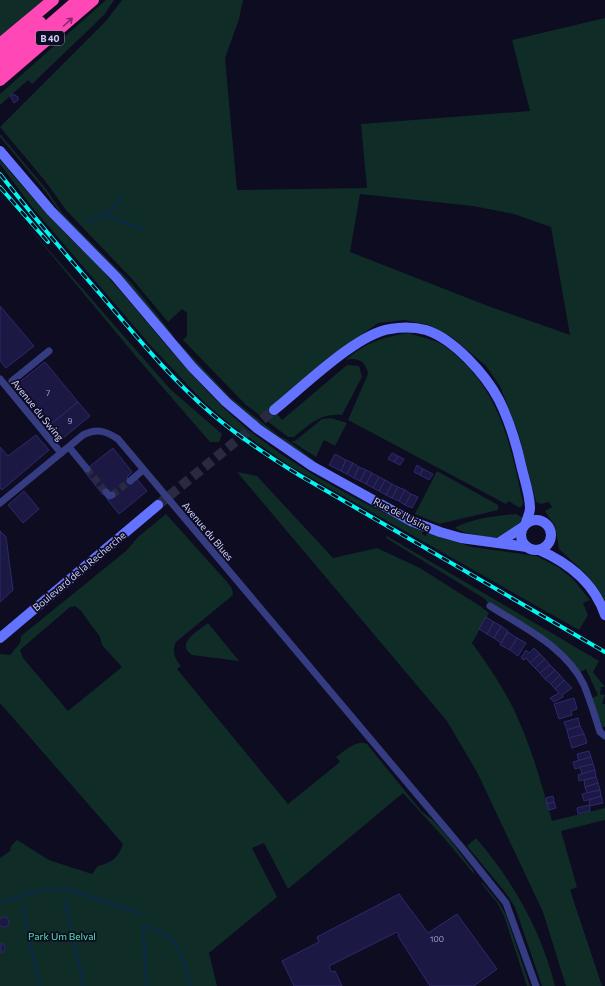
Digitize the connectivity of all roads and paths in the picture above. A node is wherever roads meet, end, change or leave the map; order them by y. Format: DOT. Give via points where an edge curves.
graph roads {
  1 [pos="53,0"];
  2 [pos="67,0"];
  3 [pos="78,0"];
  4 [pos="93,0"];
  5 [pos="0,44"];
  6 [pos="0,55"];
  7 [pos="0,68"];
  8 [pos="0,80"];
  9 [pos="0,151"];
  10 [pos="49,352"];
  11 [pos="0,379"];
  12 [pos="12,381"];
  13 [pos="274,410"];
  14 [pos="69,447"];
  15 [pos="61,453"];
  16 [pos="87,468"];
  17 [pos="143,470"];
  18 [pos="130,481"];
  19 [pos="0,503"];
  20 [pos="158,505"];
  21 [pos="530,508"];
  22 [pos="539,519"];
  23 [pos="524,525"];
  24 [pos="500,542"];
  25 [pos="550,542"];
  26 [pos="527,547"];
  27 [pos="538,550"];
  28 [pos="560,559"];
  29 [pos="490,606"];
  30 [pos="605,615"];
  31 [pos="1,634"];
  32 [pos="605,736"];
  33 [pos="536,986"];
  1 -- 5 [label="highway, B 40"];
  2 -- 6 [label="highway, B 40"];
  3 -- 7 [label="highway, B 40"];
  8 -- 4 [label="highway, B 40, one-way"];
  9 -- 24 [label="main road, Rue de l'Usine" via="51,211 116,277 192,367 258,430 312,466 411,521 461,538"];
  10 -- 12 [label="street, Avenue du Swing"];
  11 -- 15 [label="street, Avenue du Swing"];
  13 -- 21 [label="main road" via="351,347 373,334 396,328 426,330 460,352 490,384 507,417 518,450"];
  14 -- 15 [label="street, Avenue du Blues"];
  14 -- 16 [label="street"];
  14 -- 17 [label="street, Avenue du Blues" via="83,435 100,430 118,439"];
  15 -- 19 [label="street, Avenue du Blues"];
  17 -- 18 [label="street"];
  17 -- 33 [label="street, Avenue du Blues" via="378,747 506,903"];
  20 -- 31 [label="main road, Boulevard de la Recherche"];
  21 -- 22 [label="main road"];
  21 -- 23 [label="main road"];
  22 -- 23 [label="main road" via="532,519"];
  22 -- 25 [label="main road" via="549,526 552,536"];
  23 -- 24 [label="main road"];
  23 -- 26 [label="main road" via="521,538"];
  24 -- 26 [label="main road, Rue de l'Usine"];
  25 -- 27 [label="main road"];
  25 -- 28 [label="main road"];
  26 -- 27 [label="main road"];
  27 -- 28 [label="main road"];
  28 -- 30 [label="main road" via="584,580 598,598"];
  29 -- 32 [label="street" via="549,643 570,663 584,685 600,732"];
}
